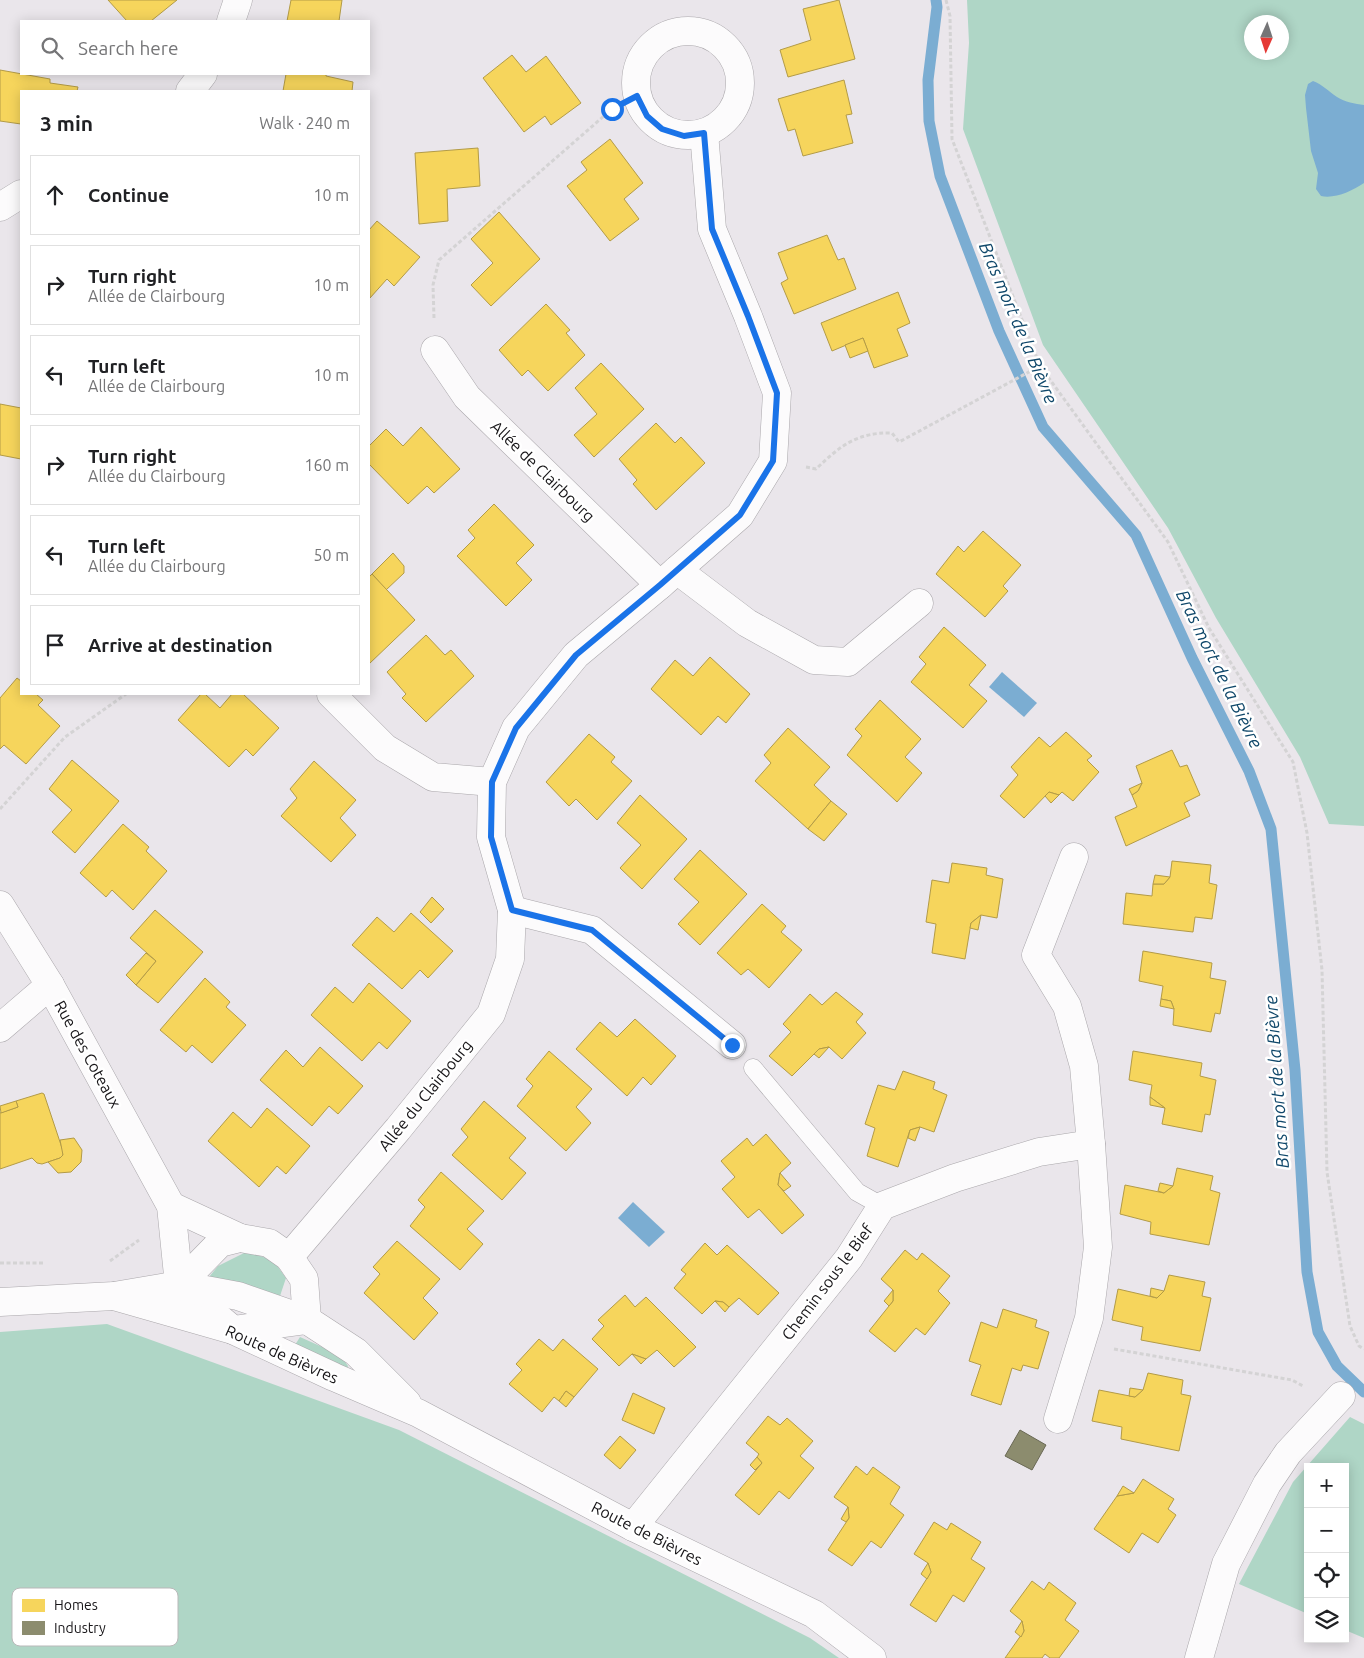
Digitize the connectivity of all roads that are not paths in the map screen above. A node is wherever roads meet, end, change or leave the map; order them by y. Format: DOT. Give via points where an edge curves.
graph roads {
  1 [pos="238,0"];
  2 [pos="230,20"];
  3 [pos="202,75"];
  4 [pos="191,90"];
  5 [pos="704,133"];
  6 [pos="20,195"];
  7 [pos="0,207"];
  8 [pos="435,350"];
  9 [pos="668,577"];
  10 [pos="919,603"];
  11 [pos="332,695"];
  12 [pos="492,782"];
  13 [pos="1074,857"];
  14 [pos="0,905"];
  15 [pos="512,910"];
  16 [pos="50,985"];
  17 [pos="0,1028"];
  18 [pos="732,1045"];
  19 [pos="753,1068"];
  20 [pos="1091,1144"];
  21 [pos="171,1206"];
  22 [pos="882,1206"];
  23 [pos="240,1238"];
  24 [pos="289,1257"];
  25 [pos="179,1285"];
  26 [pos="114,1296"];
  27 [pos="0,1302"];
  28 [pos="307,1320"];
  29 [pos="233,1330"];
  30 [pos="1341,1396"];
  31 [pos="418,1413"];
  32 [pos="1058,1419"];
  33 [pos="633,1526"];
  34 [pos="872,1658"];
  35 [pos="1199,1658"];
  1 -- 2 [label="street"];
  3 -- 4 [label="street"];
  5 -- 5 [label="street" via="726,119 739,94 737,65 724,45 705,33 684,30 661,38 644,54 637,72 637,96 647,116 662,129 684,136"];
  5 -- 9 [label="street, Allée du Clairbourg" via="712,229 777,393 773,461 740,515"];
  6 -- 7 [label="street"];
  8 -- 9 [label="street, Allée de Clairbourg" via="467,397"];
  9 -- 10 [label="street, Allée de Clairbourg" via="814,660 848,662"];
  9 -- 12 [label="street, Allée du Clairbourg" via="576,655 516,728"];
  11 -- 12 [label="street" via="385,748 433,777"];
  12 -- 15 [label="street, Allée du Clairbourg" via="491,837"];
  13 -- 20 [label="street" via="1036,955 1067,1006 1084,1066"];
  14 -- 16 [label="street, Rue des Coteaux"];
  15 -- 18 [label="street" via="592,930"];
  15 -- 24 [label="street, Allée du Clairbourg" via="510,959 491,1014"];
  16 -- 17 [label="street"];
  16 -- 21 [label="street, Rue des Coteaux"];
  19 -- 22 [label="lane" via="857,1192"];
  20 -- 22 [label="street, Chemin sous le Bief" via="1029,1155 955,1178"];
  20 -- 32 [label="street" via="1098,1246 1089,1318"];
  21 -- 23 [label="street"];
  21 -- 25 [label="street, Rue des Coteaux"];
  22 -- 33 [label="street, Chemin sous le Bief" via="849,1258"];
  23 -- 24 [label="street" via="269,1243"];
  23 -- 25 [label="street" via="220,1243"];
  24 -- 28 [label="street" via="304,1279"];
  25 -- 26 [label="street, Route de Bièvres"];
  25 -- 28 [label="street, Route de Bièvres" via="238,1296"];
  25 -- 29 [label="street"];
  26 -- 27 [label="street, Route de Bièvres"];
  26 -- 29 [label="street, Route de Bièvres"];
  28 -- 29 [label="street"];
  28 -- 31 [label="street, Route de Bièvres" via="356,1352"];
  29 -- 31 [label="street, Route de Bièvres"];
  30 -- 35 [label="street" via="1288,1453 1259,1498 1226,1564"];
  31 -- 33 [label="street, Route de Bièvres"];
  33 -- 34 [label="street, Route de Bièvres" via="814,1614"];
}
